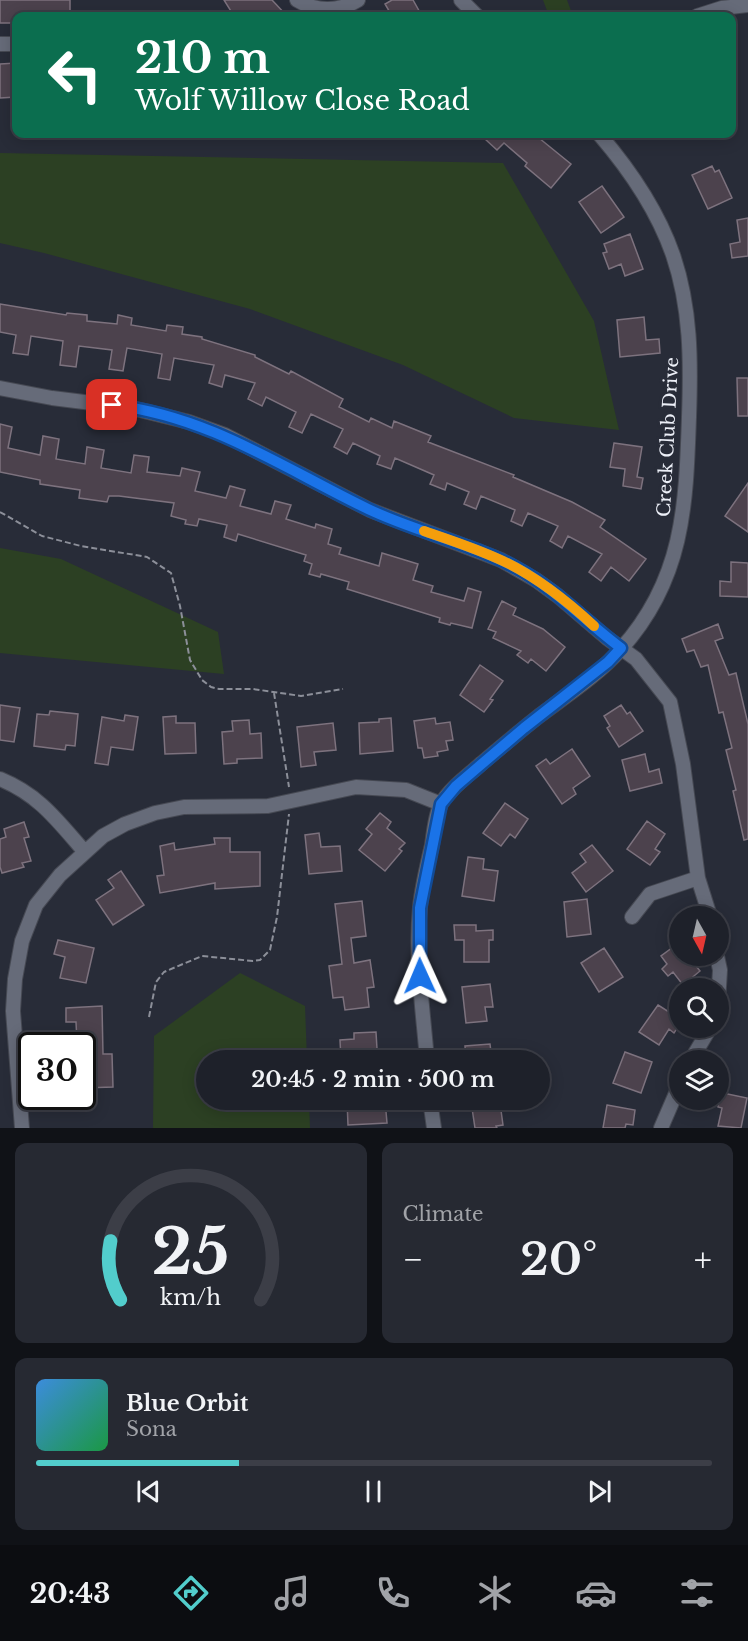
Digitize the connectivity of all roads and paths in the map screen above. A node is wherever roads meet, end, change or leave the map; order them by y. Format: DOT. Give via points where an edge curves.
graph roads {
  1 [pos="297,0"];
  2 [pos="358,0"];
  3 [pos="748,5"];
  4 [pos="710,12"];
  5 [pos="602,138"];
  6 [pos="0,388"];
  7 [pos="0,512"];
  8 [pos="621,648"];
  9 [pos="343,689"];
  10 [pos="274,693"];
  11 [pos="0,779"];
  12 [pos="290,796"];
  13 [pos="441,804"];
  14 [pos="289,814"];
  15 [pos="84,851"];
  16 [pos="698,878"];
  17 [pos="707,906"];
  18 [pos="632,917"];
  19 [pos="149,1017"];
  20 [pos="425,1050"];
  21 [pos="669,1109"];
  22 [pos="431,1110"];
  23 [pos="22,1128"];
  24 [pos="434,1128"];
  25 [pos="661,1128"];
  1 -- 2 [label="street" via="331,9"];
  3 -- 4 [label="street"];
  5 -- 8 [label="street, Creek Club Drive" via="641,188 673,254 690,342 687,483 677,545 652,605"];
  6 -- 8 [label="street" via="132,408 225,435 370,510 519,569"];
  7 -- 10 [label="path" via="42,536 147,557 171,573 190,660 202,680 219,689"];
  8 -- 13 [label="street, Creek Club Drive" via="456,786"];
  8 -- 16 [label="street" via="636,659 670,702"];
  9 -- 10 [label="path" via="301,696"];
  10 -- 12 [label="path"];
  11 -- 15 [label="street" via="38,800"];
  13 -- 15 [label="street" via="406,789 356,787 268,807 184,807 125,824"];
  13 -- 20 [label="street" via="420,908"];
  14 -- 19 [label="path" via="277,917 266,956 253,961 202,956 164,972 156,982"];
  15 -- 23 [label="street" via="36,905 22,941 13,1011"];
  16 -- 17 [label="street"];
  16 -- 18 [label="street" via="650,894"];
  21 -- 25 [label="street"];
  22 -- 24 [label="street"];
}
